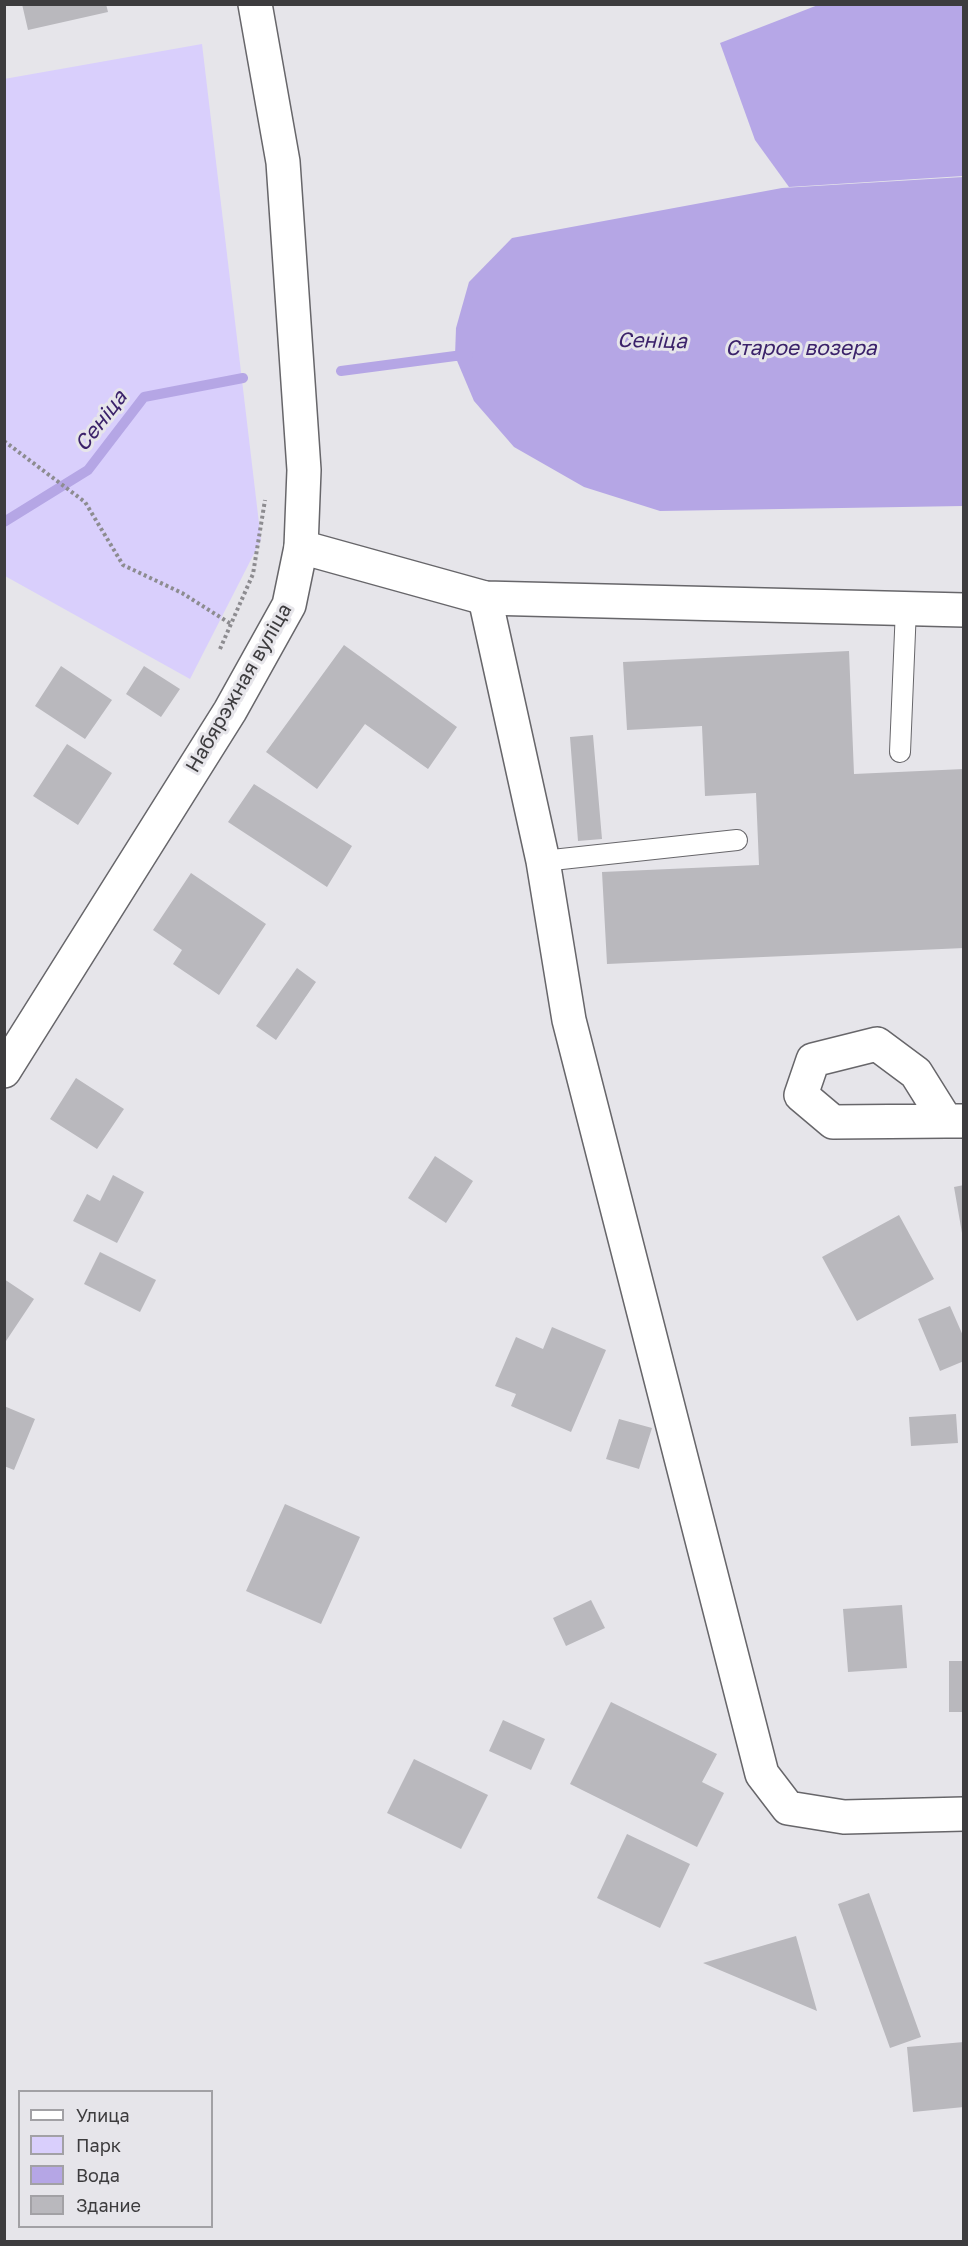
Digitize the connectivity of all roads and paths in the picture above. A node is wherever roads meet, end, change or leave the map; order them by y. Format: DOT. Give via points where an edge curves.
graph roads {
  1 [pos="255,4"];
  2 [pos="4,441"];
  3 [pos="266,491"];
  4 [pos="301,547"];
  5 [pos="485,598"];
  6 [pos="906,608"];
  7 [pos="963,610"];
  8 [pos="231,624"];
  9 [pos="218,655"];
  10 [pos="900,752"];
  11 [pos="737,840"];
  12 [pos="543,861"];
  13 [pos="4,1071"];
  14 [pos="963,1814"];
  1 -- 4 [label="street, Набярэжная вуліца" via="283,162 304,470"];
  2 -- 8 [label="path" via="85,502 123,564 182,593"];
  3 -- 8 [label="path" via="253,573"];
  4 -- 5 [label="street"];
  4 -- 13 [label="street, Набярэжная вуліца" via="289,605 230,711"];
  5 -- 6 [label="street"];
  5 -- 12 [label="street"];
  6 -- 7 [label="street"];
  6 -- 10 [label="lane"];
  8 -- 9 [label="path"];
  11 -- 12 [label="lane"];
  12 -- 14 [label="street" via="569,1020 762,1774 788,1808 844,1817"];
}
